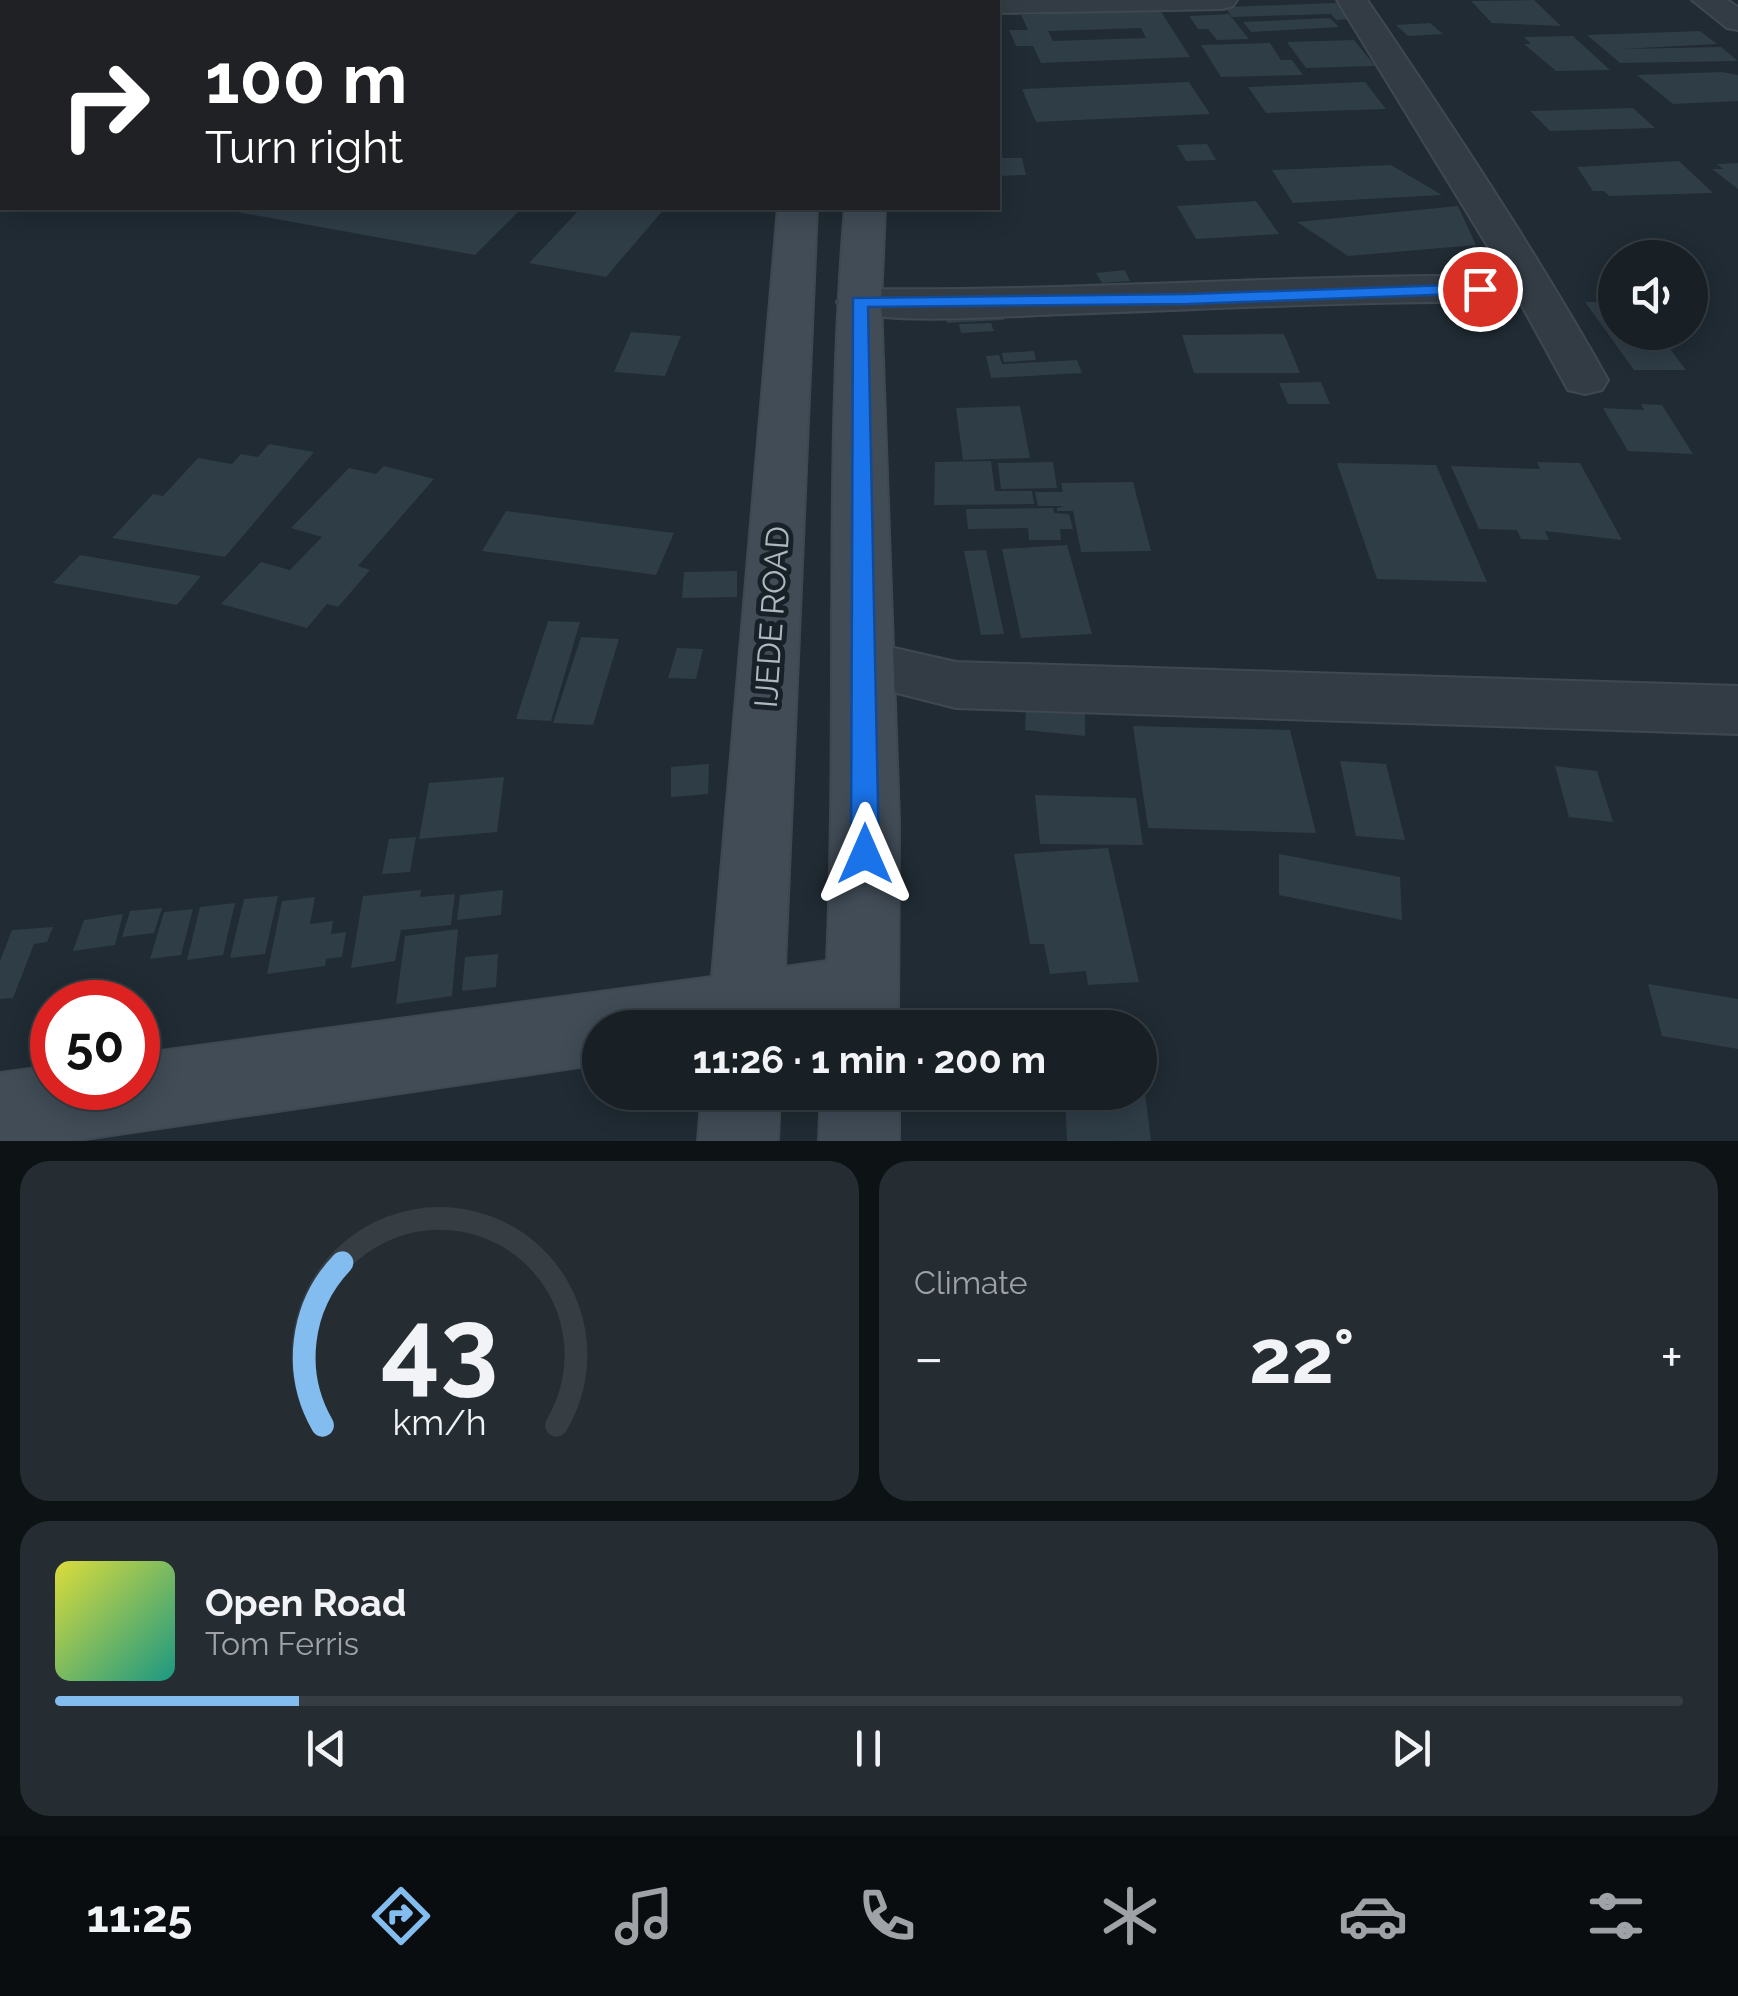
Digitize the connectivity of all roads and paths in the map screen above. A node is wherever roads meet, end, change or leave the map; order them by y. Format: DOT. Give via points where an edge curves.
graph roads {
  1 [pos="1222,0"];
  2 [pos="1352,0"];
  3 [pos="1707,0"];
  4 [pos="1000,4"];
  5 [pos="1738,21"];
  6 [pos="797,210"];
  7 [pos="865,210"];
  8 [pos="1537,289"];
  9 [pos="859,302"];
  10 [pos="1585,380"];
  11 [pos="863,663"];
  12 [pos="1738,710"];
  13 [pos="862,1009"];
  14 [pos="746,1010"];
  15 [pos="582,1038"];
  16 [pos="740,1110"];
  17 [pos="860,1110"];
  18 [pos="0,1112"];
  19 [pos="738,1141"];
  20 [pos="859,1141"];
  1 -- 4 [label="street"];
  2 -- 8 [label="street"];
  3 -- 5 [label="street"];
  6 -- 14 [label="main road, IJEDE ROAD"];
  7 -- 9 [label="main road"];
  8 -- 9 [label="street"];
  8 -- 10 [label="street"];
  9 -- 11 [label="main road"];
  11 -- 12 [label="street" via="956,685"];
  11 -- 13 [label="main road"];
  15 -- 18 [label="main road"];
  16 -- 19 [label="main road"];
  17 -- 20 [label="main road"];
}
